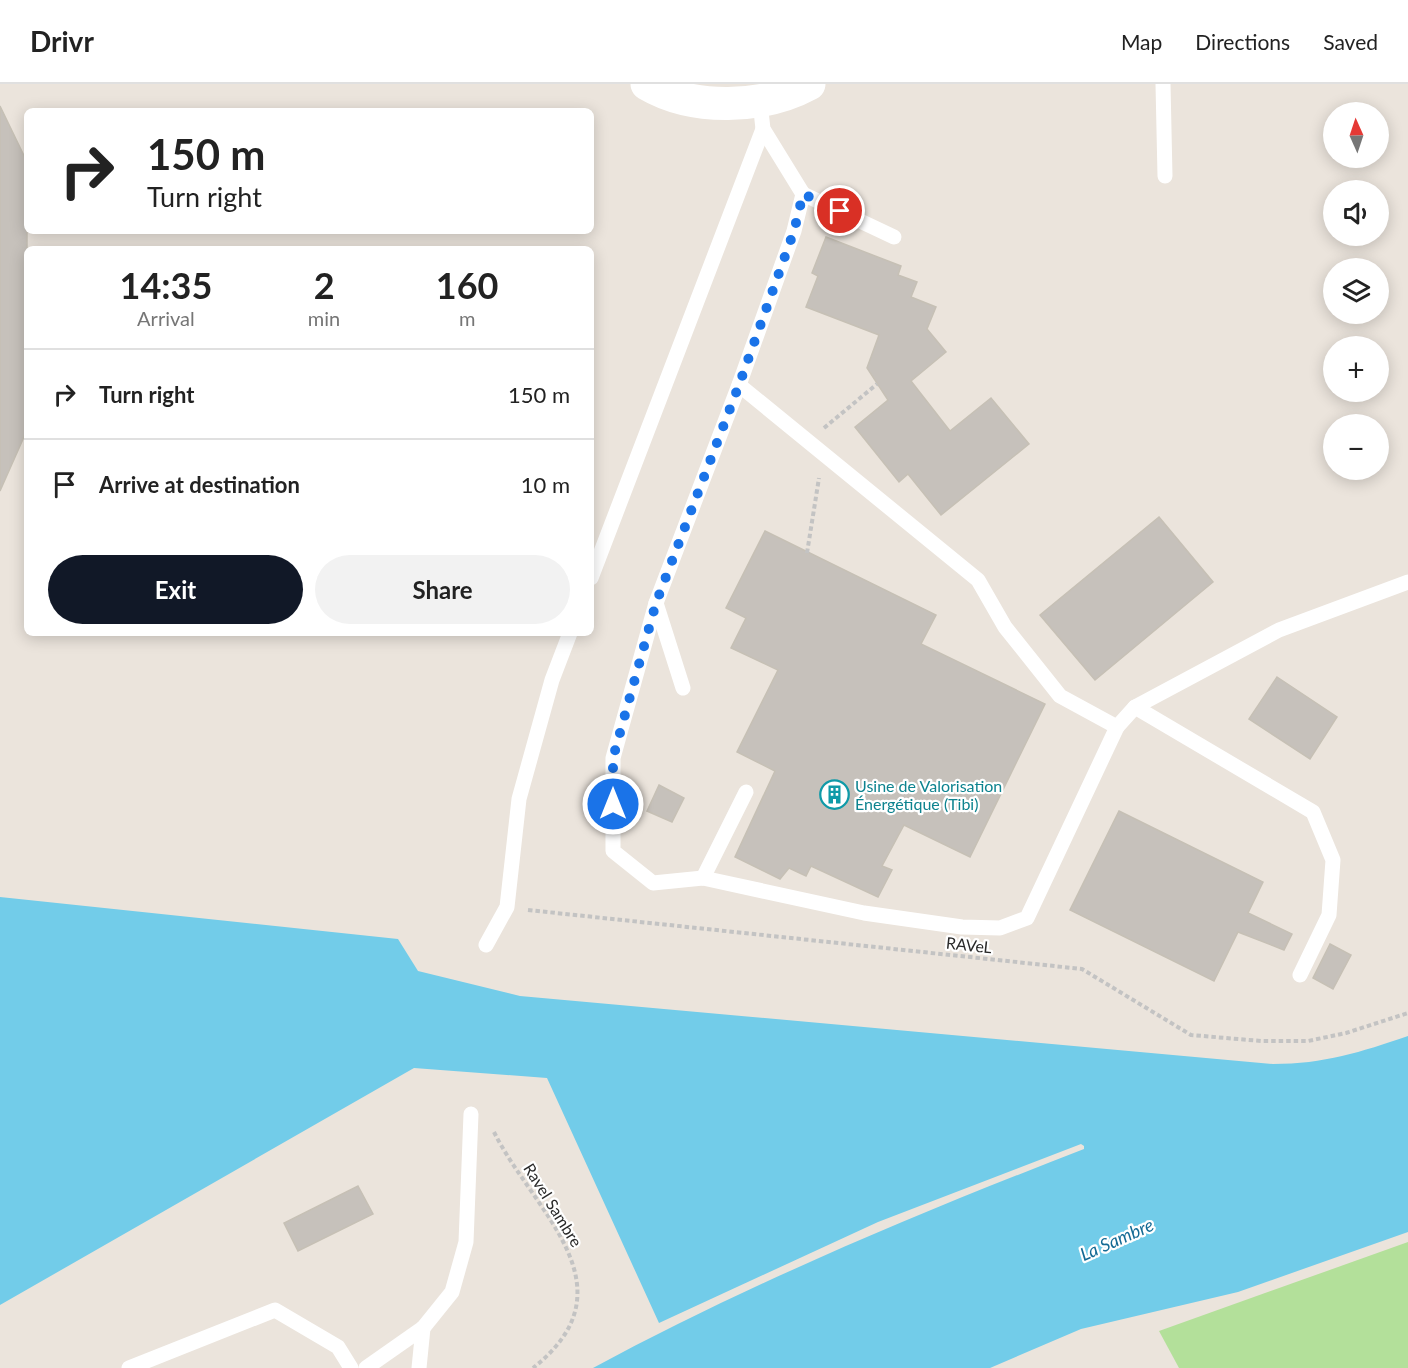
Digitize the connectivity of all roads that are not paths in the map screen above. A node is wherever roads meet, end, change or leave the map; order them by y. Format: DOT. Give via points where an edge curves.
graph roads {
  1 [pos="647,84"];
  2 [pos="809,84"];
  3 [pos="1163,84"];
  4 [pos="762,115"];
  5 [pos="1165,176"];
  6 [pos="803,194"];
  7 [pos="894,237"];
  8 [pos="739,385"];
  9 [pos="594,570"];
  10 [pos="1408,582"];
  11 [pos="656,603"];
  12 [pos="569,636"];
  13 [pos="683,688"];
  14 [pos="1135,707"];
  15 [pos="1117,727"];
  16 [pos="746,792"];
  17 [pos="702,878"];
  18 [pos="486,945"];
  19 [pos="1300,975"];
  20 [pos="471,1114"];
  21 [pos="423,1328"];
  22 [pos="129,1368"];
  23 [pos="351,1368"];
  24 [pos="366,1368"];
  25 [pos="418,1368"];
  1 -- 4 [label="street" via="657,90"];
  2 -- 4 [label="street"];
  3 -- 5 [label="lane"];
  4 -- 6 [label="lane"];
  4 -- 9 [label="lane"];
  6 -- 7 [label="lane"];
  6 -- 8 [label="lane" via="794,231"];
  8 -- 11 [label="lane"];
  8 -- 15 [label="lane" via="978,580 1005,627 1060,696"];
  10 -- 14 [label="lane" via="1279,630"];
  11 -- 13 [label="lane"];
  11 -- 17 [label="lane" via="613,758 613,851 653,883"];
  12 -- 18 [label="lane" via="552,680 519,799 507,907"];
  14 -- 15 [label="lane"];
  14 -- 19 [label="lane" via="1313,812 1333,860 1329,915"];
  15 -- 17 [label="lane" via="1027,918 1000,928 962,927 864,913"];
  16 -- 17 [label="lane"];
  20 -- 21 [label="lane" via="466,1242 453,1293"];
  21 -- 24 [label="lane"];
  21 -- 25 [label="lane"];
  22 -- 23 [label="lane" via="275,1310 338,1347"];
}
